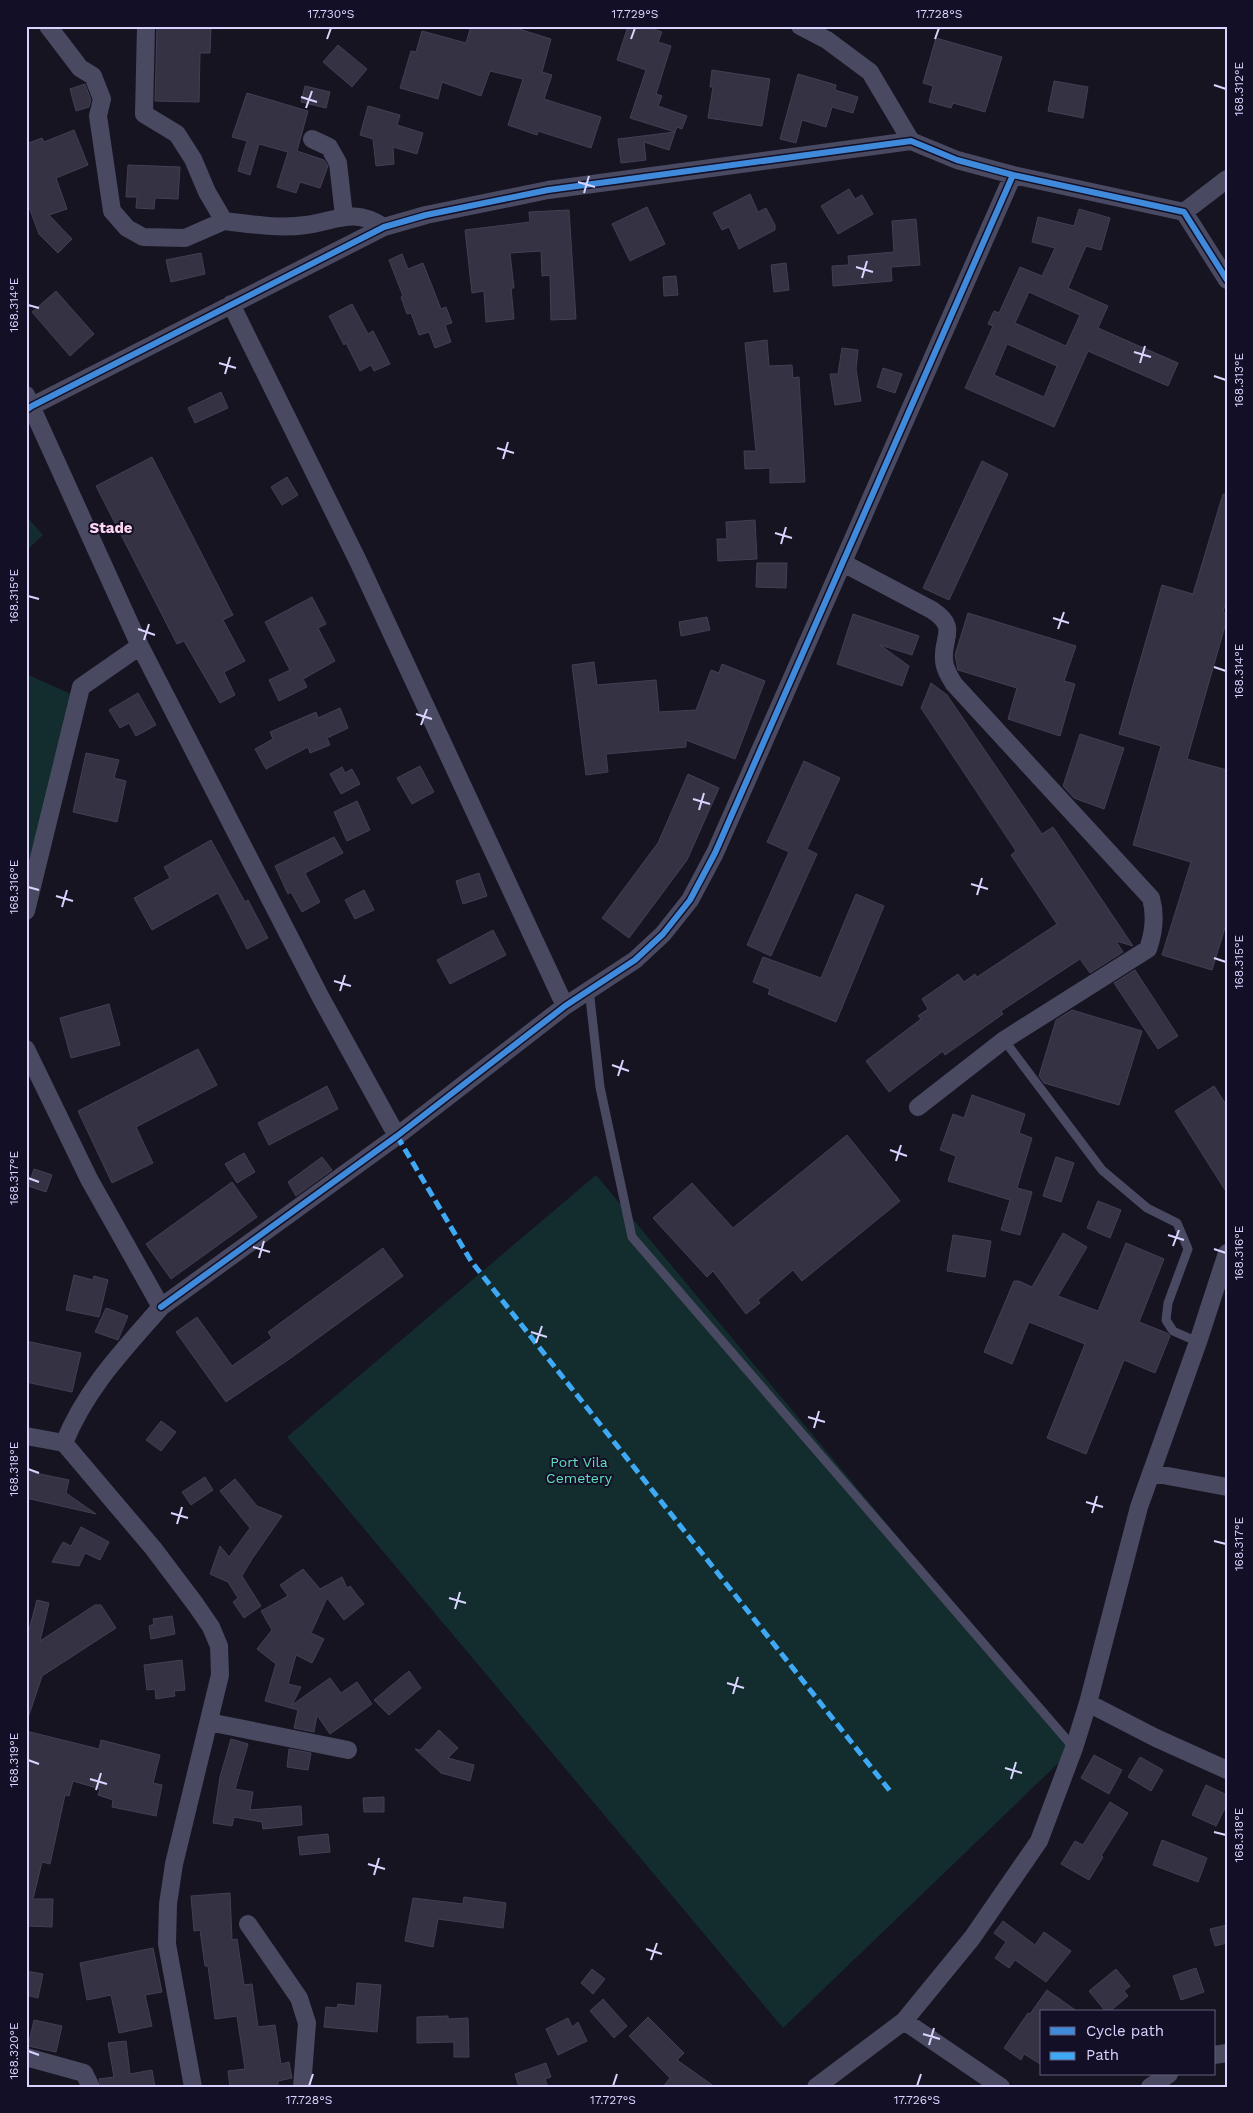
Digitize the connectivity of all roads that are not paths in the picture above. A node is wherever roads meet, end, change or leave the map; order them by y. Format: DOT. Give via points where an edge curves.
graph roads {
  1 [pos="48,26"];
  2 [pos="146,26"];
  3 [pos="800,26"];
  4 [pos="312,140"];
  5 [pos="911,141"];
  6 [pos="1013,175"];
  7 [pos="1227,179"];
  8 [pos="1184,212"];
  9 [pos="344,216"];
  10 [pos="224,221"];
  11 [pos="384,227"];
  12 [pos="1227,280"];
  13 [pos="231,304"];
  14 [pos="28,404"];
  15 [pos="843,563"];
  16 [pos="140,646"];
  17 [pos="26,911"];
  18 [pos="589,989"];
  19 [pos="565,1006"];
  20 [pos="1004,1040"];
  21 [pos="27,1060"];
  22 [pos="918,1106"];
  23 [pos="397,1136"];
  24 [pos="1227,1254"];
  25 [pos="161,1307"];
  26 [pos="1198,1342"];
  27 [pos="26,1436"];
  28 [pos="64,1443"];
  29 [pos="1152,1473"];
  30 [pos="1227,1487"];
  31 [pos="1088,1703"];
  32 [pos="209,1722"];
  33 [pos="1074,1748"];
  34 [pos="348,1750"];
  35 [pos="1227,1770"];
  36 [pos="248,1924"];
  37 [pos="904,2020"];
  38 [pos="26,2057"];
  39 [pos="1167,2076"];
  40 [pos="819,2086"];
  41 [pos="91,2087"];
  42 [pos="193,2087"];
  43 [pos="302,2087"];
  44 [pos="1001,2087"];
  45 [pos="1150,2087"];
  1 -- 10 [label="street" via="80,68 93,76 102,99 98,116 112,211 127,228 143,237 185,238"];
  2 -- 10 [label="street" via="144,114 177,134"];
  3 -- 5 [label="street" via="828,40 870,72"];
  4 -- 9 [label="street" via="329,147 338,163"];
  5 -- 6 [label="street" via="957,160"];
  5 -- 11 [label="street" via="548,190"];
  6 -- 8 [label="street"];
  6 -- 15 [label="street"];
  7 -- 8 [label="street"];
  8 -- 12 [label="street"];
  9 -- 10 [label="street" via="306,225"];
  9 -- 11 [label="street" via="371,218"];
  11 -- 13 [label="street"];
  13 -- 14 [label="street"];
  13 -- 19 [label="street" via="358,561"];
  14 -- 16 [label="street"];
  15 -- 18 [label="street" via="715,853 690,900 663,934 635,960"];
  15 -- 20 [label="street" via="932,610 941,618 948,635 944,650 945,666 954,684 1151,898 1154,924 1148,949"];
  16 -- 17 [label="street" via="81,688"];
  16 -- 23 [label="street"];
  18 -- 19 [label="street"];
  18 -- 33 [label="lane" via="600,1087 632,1237"];
  19 -- 23 [label="street"];
  20 -- 22 [label="street"];
  20 -- 26 [label="lane" via="1102,1170 1147,1208 1177,1223 1188,1249 1168,1303 1166,1320 1173,1331"];
  21 -- 25 [label="street"];
  23 -- 25 [label="street"];
  24 -- 26 [label="street"];
  25 -- 28 [label="street" via="99,1378 74,1418"];
  26 -- 29 [label="street"];
  27 -- 28 [label="street"];
  28 -- 32 [label="street" via="153,1548 211,1627 221,1661"];
  29 -- 30 [label="street"];
  29 -- 31 [label="street" via="1139,1507"];
  31 -- 33 [label="street"];
  31 -- 35 [label="street"];
  32 -- 34 [label="street"];
  32 -- 42 [label="street" via="170,1883 167,1924 167,1944"];
  33 -- 37 [label="street" via="1038,1841 972,1938"];
  36 -- 43 [label="street" via="299,1998 307,2023"];
  37 -- 40 [label="street"];
  37 -- 44 [label="street"];
  38 -- 41 [label="street" via="84,2073"];
  39 -- 45 [label="street"];
}
